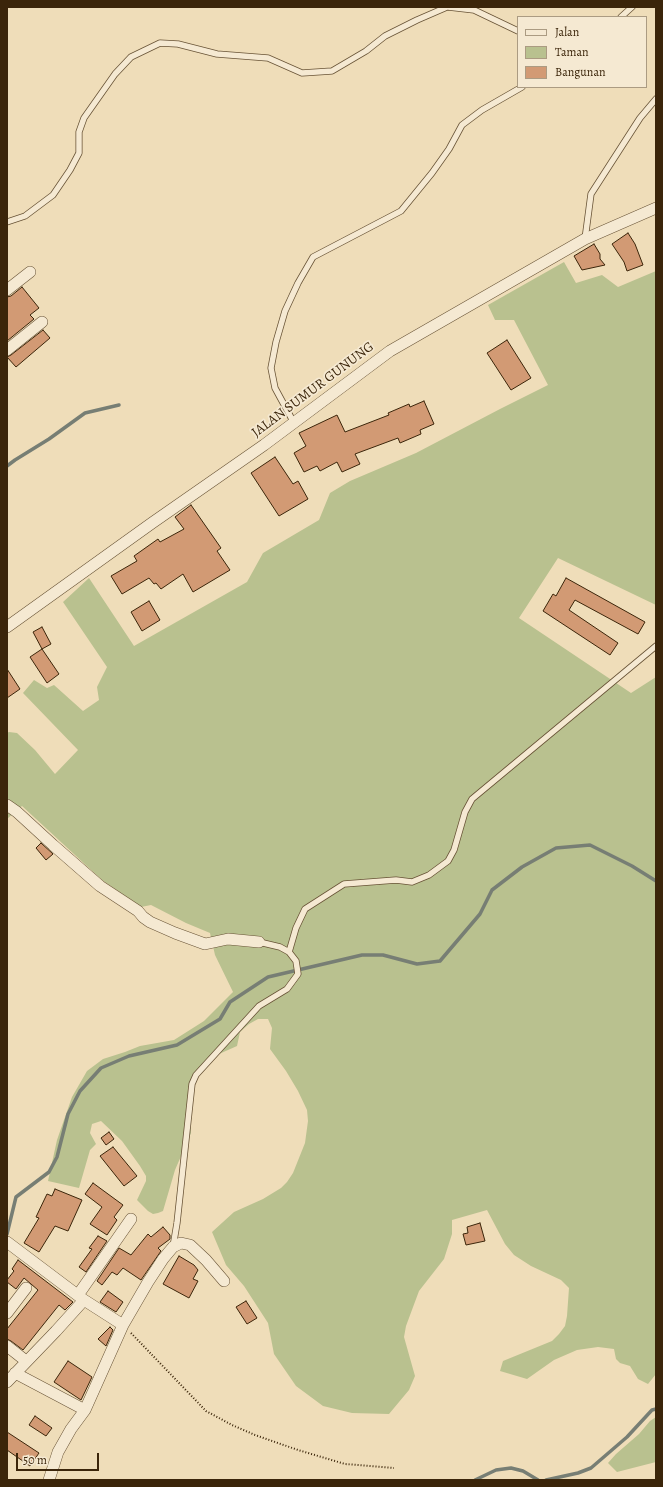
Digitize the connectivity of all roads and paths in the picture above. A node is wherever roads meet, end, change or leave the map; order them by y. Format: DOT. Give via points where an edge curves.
graph roads {
  1 [pos="448,7"];
  2 [pos="632,7"];
  3 [pos="623,16"];
  4 [pos="517,31"];
  5 [pos="520,88"];
  6 [pos="656,99"];
  7 [pos="656,208"];
  8 [pos="7,222"];
  9 [pos="585,239"];
  10 [pos="30,272"];
  11 [pos="7,290"];
  12 [pos="42,322"];
  13 [pos="7,350"];
  14 [pos="294,423"];
  15 [pos="7,627"];
  16 [pos="656,646"];
  17 [pos="7,805"];
  18 [pos="259,942"];
  19 [pos="289,952"];
  20 [pos="131,1220"];
  21 [pos="7,1242"];
  22 [pos="173,1247"];
  23 [pos="224,1281"];
  24 [pos="26,1288"];
  25 [pos="81,1297"];
  26 [pos="7,1312"];
  27 [pos="123,1325"];
  28 [pos="7,1346"];
  29 [pos="26,1361"];
  30 [pos="15,1372"];
  31 [pos="7,1382"];
  32 [pos="85,1410"];
  33 [pos="394,1468"];
  34 [pos="49,1480"];
  1 -- 4 [label="lane" via="474,10"];
  1 -- 8 [label="lane" via="385,36 366,51 332,71 302,73 268,58 217,54 178,44 160,43 131,57 115,74 84,118 79,132 79,153 54,195 25,216"];
  2 -- 3 [label="lane"];
  5 -- 14 [label="lane" via="462,125 432,173 400,211 313,257 285,311 271,368 275,388"];
  6 -- 9 [label="lane" via="640,118 591,194"];
  7 -- 9 [label="street, JALAN SUMUR GUNUNG"];
  9 -- 14 [label="street, JALAN SUMUR GUNUNG" via="390,351"];
  10 -- 11 [label="street"];
  12 -- 13 [label="street"];
  14 -- 15 [label="street, JALAN SUMUR GUNUNG"];
  16 -- 19 [label="lane" via="472,799 448,861 429,875 412,882 396,880 344,884 306,909 296,928"];
  17 -- 18 [label="street" via="100,886 138,910 150,922 205,944 228,939"];
  18 -- 19 [label="lane"];
  19 -- 22 [label="lane" via="296,961 298,974 287,989 260,1006 196,1075 192,1084"];
  20 -- 25 [label="street"];
  21 -- 25 [label="street"];
  22 -- 23 [label="street" via="181,1243 190,1245"];
  22 -- 27 [label="street" via="148,1282"];
  24 -- 26 [label="street"];
  25 -- 27 [label="street"];
  25 -- 29 [label="street" via="56,1331"];
  27 -- 32 [label="street"];
  27 -- 33 [label="path" via="206,1411 232,1425 298,1450 345,1464"];
  28 -- 29 [label="street"];
  29 -- 30 [label="street"];
  30 -- 31 [label="street"];
  30 -- 32 [label="street"];
  32 -- 34 [label="street" via="58,1452"];
}
